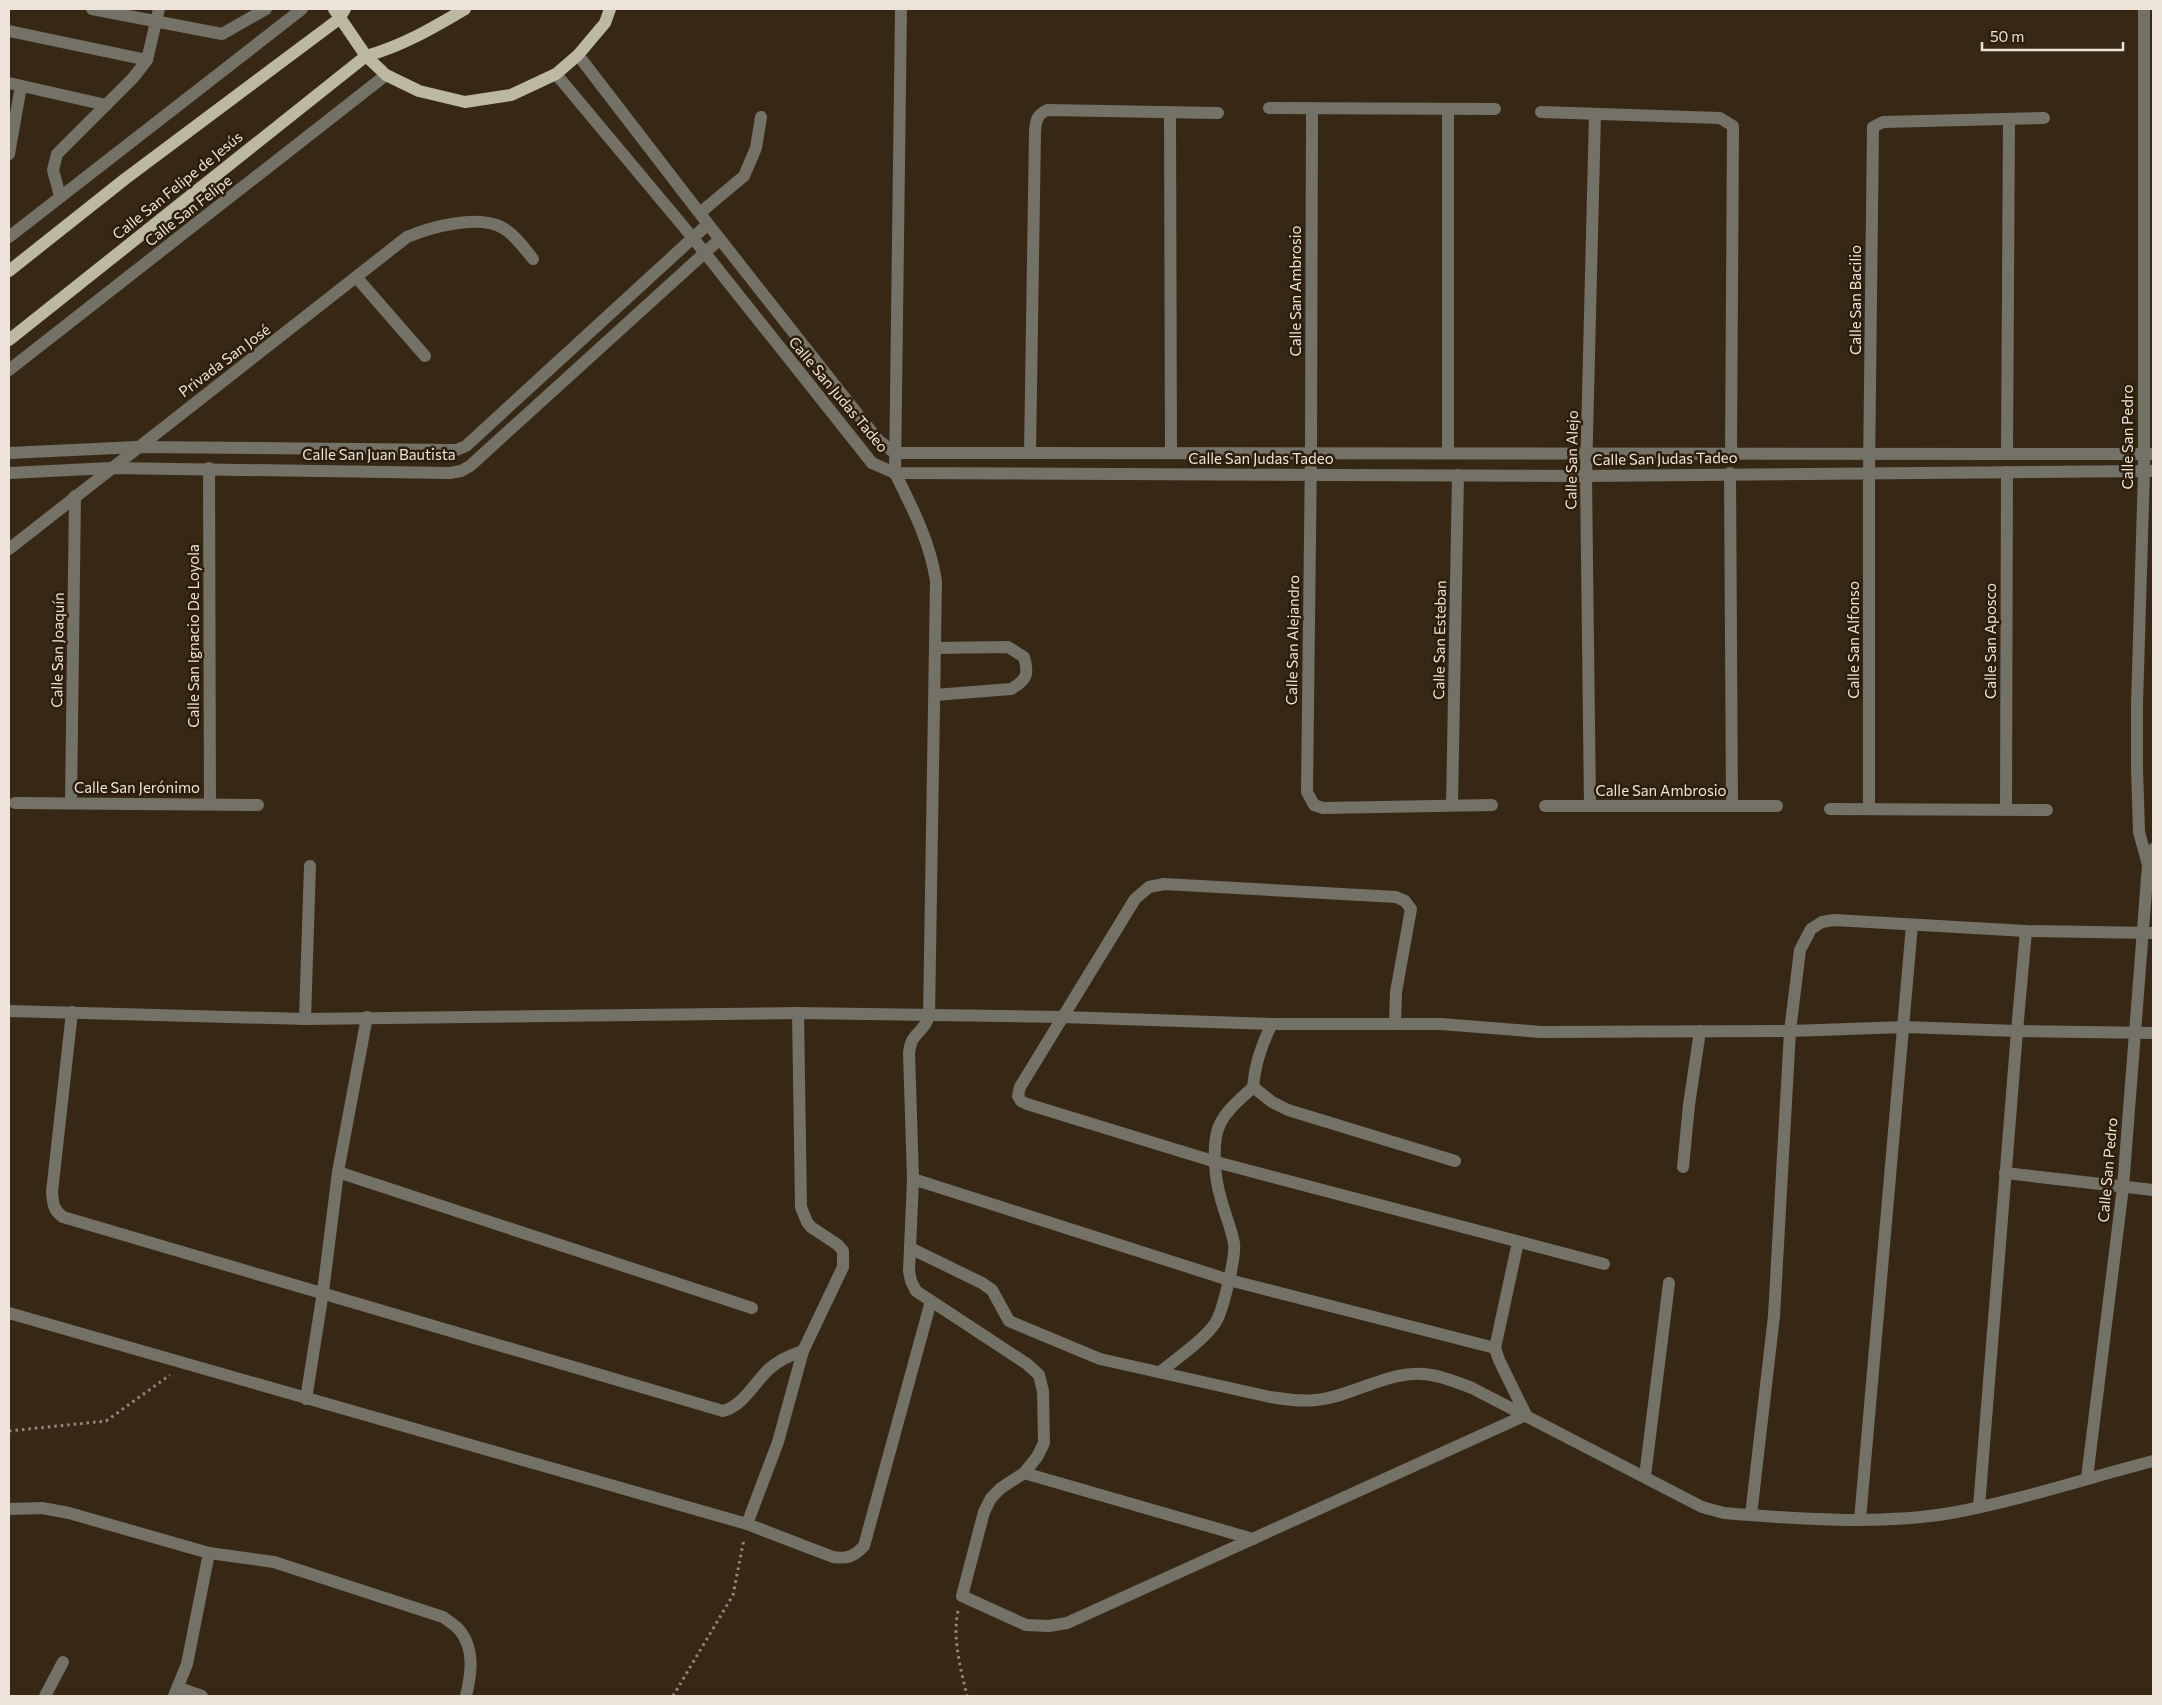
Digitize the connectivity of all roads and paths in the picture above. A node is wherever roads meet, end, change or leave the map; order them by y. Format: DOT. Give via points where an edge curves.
graph roads {
  1 [pos="92,9"];
  2 [pos="159,9"];
  3 [pos="266,9"];
  4 [pos="302,9"];
  5 [pos="465,9"];
  6 [pos="610,9"];
  7 [pos="901,9"];
  8 [pos="2144,9"];
  9 [pos="339,12"];
  10 [pos="157,23"];
  11 [pos="9,31"];
  12 [pos="578,55"];
  13 [pos="366,56"];
  14 [pos="147,60"];
  15 [pos="556,74"];
  16 [pos="386,75"];
  17 [pos="15,84"];
  18 [pos="106,105"];
  19 [pos="1269,108"];
  20 [pos="1312,108"];
  21 [pos="1448,109"];
  22 [pos="1495,109"];
  23 [pos="1541,112"];
  24 [pos="1170,113"];
  25 [pos="1218,113"];
  26 [pos="1595,114"];
  27 [pos="761,117"];
  28 [pos="2044,118"];
  29 [pos="2009,119"];
  30 [pos="9,154"];
  31 [pos="60,196"];
  32 [pos="701,212"];
  33 [pos="708,224"];
  34 [pos="9,236"];
  35 [pos="693,238"];
  36 [pos="720,239"];
  37 [pos="704,254"];
  38 [pos="533,258"];
  39 [pos="9,271"];
  40 [pos="357,278"];
  41 [pos="9,340"];
  42 [pos="426,356"];
  43 [pos="9,370"];
  44 [pos="137,447"];
  45 [pos="1311,452"];
  46 [pos="1586,452"];
  47 [pos="9,453"];
  48 [pos="895,453"];
  49 [pos="1030,453"];
  50 [pos="1171,453"];
  51 [pos="1448,453"];
  52 [pos="1870,453"];
  53 [pos="1732,454"];
  54 [pos="2008,454"];
  55 [pos="2149,454"];
  56 [pos="110,468"];
  57 [pos="209,468"];
  58 [pos="2149,471"];
  59 [pos="1869,472"];
  60 [pos="2007,472"];
  61 [pos="9,473"];
  62 [pos="1730,473"];
  63 [pos="895,474"];
  64 [pos="1311,474"];
  65 [pos="1458,475"];
  66 [pos="1586,476"];
  67 [pos="75,496"];
  68 [pos="9,549"];
  69 [pos="935,648"];
  70 [pos="935,695"];
  71 [pos="15,803"];
  72 [pos="71,803"];
  73 [pos="210,804"];
  74 [pos="258,805"];
  75 [pos="1452,805"];
  76 [pos="1492,805"];
  77 [pos="1545,806"];
  78 [pos="1590,806"];
  79 [pos="1732,806"];
  80 [pos="1777,806"];
  81 [pos="1869,808"];
  82 [pos="1830,809"];
  83 [pos="2006,809"];
  84 [pos="2047,810"];
  85 [pos="2153,849"];
  86 [pos="2148,864"];
  87 [pos="310,866"];
  88 [pos="1912,925"];
  89 [pos="2026,931"];
  90 [pos="2148,933"];
  91 [pos="9,1011"];
  92 [pos="72,1012"];
  93 [pos="798,1012"];
  94 [pos="929,1016"];
  95 [pos="367,1017"];
  96 [pos="1062,1017"];
  97 [pos="306,1019"];
  98 [pos="1395,1023"];
  99 [pos="1272,1024"];
  100 [pos="1905,1027"];
  101 [pos="1700,1031"];
  102 [pos="1790,1031"];
  103 [pos="2017,1031"];
  104 [pos="2135,1032"];
  105 [pos="2153,1033"];
  106 [pos="1253,1087"];
  107 [pos="1455,1161"];
  108 [pos="1216,1162"];
  109 [pos="1684,1166"];
  110 [pos="338,1172"];
  111 [pos="2006,1173"];
  112 [pos="913,1180"];
  113 [pos="2123,1187"];
  114 [pos="2153,1190"];
  115 [pos="1518,1242"];
  116 [pos="910,1248"];
  117 [pos="1604,1264"];
  118 [pos="1229,1280"];
  119 [pos="1669,1283"];
  120 [pos="324,1292"];
  121 [pos="931,1301"];
  122 [pos="752,1308"];
  123 [pos="9,1313"];
  124 [pos="1495,1348"];
  125 [pos="803,1351"];
  126 [pos="187,1363"];
  127 [pos="1160,1372"];
  128 [pos="306,1399"];
  129 [pos="1526,1415"];
  130 [pos="9,1431"];
  131 [pos="2153,1461"];
  132 [pos="1024,1473"];
  133 [pos="1645,1476"];
  134 [pos="2087,1478"];
  135 [pos="1979,1507"];
  136 [pos="9,1509"];
  137 [pos="1751,1516"];
  138 [pos="1860,1520"];
  139 [pos="747,1524"];
  140 [pos="1252,1539"];
  141 [pos="209,1553"];
  142 [pos="962,1596"];
  143 [pos="63,1662"];
  144 [pos="176,1692"];
  145 [pos="45,1696"];
  146 [pos="202,1696"];
  147 [pos="466,1696"];
  148 [pos="673,1696"];
  149 [pos="967,1696"];
  1 -- 10 [label="street"];
  2 -- 10 [label="street"];
  3 -- 10 [label="street" via="222,34"];
  4 -- 31 [label="street"];
  5 -- 13 [label="main road" via="426,32 388,50"];
  6 -- 12 [label="main road" via="605,23"];
  7 -- 48 [label="street"];
  8 -- 55 [label="street, Calle San Pedro"];
  9 -- 13 [label="main road"];
  9 -- 39 [label="main road"];
  10 -- 14 [label="street"];
  11 -- 14 [label="street"];
  12 -- 15 [label="main road"];
  12 -- 32 [label="street, Calle San Judas Tadeo"];
  13 -- 16 [label="main road"];
  13 -- 41 [label="main road, Calle San Felipe de Jesús"];
  14 -- 18 [label="street"];
  15 -- 16 [label="main road" via="511,95 465,102 419,91"];
  15 -- 35 [label="street, Calle San Judas Tadeo"];
  16 -- 43 [label="street, Calle San Felipe"];
  17 -- 18 [label="street"];
  17 -- 30 [label="street"];
  18 -- 31 [label="street" via="57,154 53,170"];
  19 -- 20 [label="street"];
  20 -- 21 [label="street"];
  20 -- 45 [label="street, Calle San Ambrosio"];
  21 -- 22 [label="street"];
  21 -- 51 [label="street"];
  23 -- 26 [label="street"];
  24 -- 25 [label="street"];
  24 -- 49 [label="street" via="1047,110 1036,121"];
  24 -- 50 [label="street"];
  26 -- 46 [label="street, Calle San Alejo"];
  26 -- 53 [label="street" via="1720,118 1733,126"];
  27 -- 32 [label="street" via="756,148 744,176"];
  28 -- 29 [label="street"];
  29 -- 52 [label="street, Calle San Bacilio" via="1883,122 1873,127"];
  29 -- 54 [label="street"];
  31 -- 34 [label="street"];
  32 -- 33 [label="street, Calle San Judas Tadeo"];
  33 -- 35 [label="street, Calle San Juan Bautista"];
  33 -- 36 [label="street, Calle San Judas Tadeo"];
  35 -- 37 [label="street, Calle San Judas Tadeo"];
  35 -- 44 [label="street, Calle San Juan Bautista" via="466,446 456,450"];
  36 -- 37 [label="street, Calle San Juan Bautista"];
  36 -- 48 [label="street, Calle San Judas Tadeo" via="878,440"];
  37 -- 57 [label="street, Calle San Juan Bautista" via="461,471"];
  37 -- 63 [label="street, Calle San Judas Tadeo" via="872,463"];
  38 -- 40 [label="street, Privada San José" via="514,237 490,223 444,225 407,237"];
  40 -- 42 [label="street"];
  40 -- 44 [label="street, Privada San José"];
  44 -- 47 [label="street, Calle San Juan Bautista"];
  44 -- 56 [label="street, Privada San José"];
  45 -- 50 [label="street, Calle San Judas Tadeo"];
  45 -- 51 [label="street, Calle San Judas Tadeo"];
  45 -- 64 [label="street, Calle San Ambrosio"];
  46 -- 51 [label="street, Calle San Judas Tadeo"];
  46 -- 53 [label="street, Calle San Judas Tadeo"];
  46 -- 66 [label="street, Calle San Alejo"];
  48 -- 49 [label="street, Calle San Judas Tadeo"];
  48 -- 63 [label="street"];
  49 -- 50 [label="street, Calle San Judas Tadeo"];
  52 -- 53 [label="street, Calle San Judas Tadeo"];
  52 -- 54 [label="street, Calle San Judas Tadeo"];
  52 -- 59 [label="street, Calle San Bacilio"];
  54 -- 55 [label="street, Calle San Judas Tadeo"];
  55 -- 58 [label="street, Calle San Pedro"];
  56 -- 57 [label="street, Calle San Juan Bautista"];
  56 -- 61 [label="street, Calle San Juan Bautista"];
  56 -- 67 [label="street, Privada San José"];
  57 -- 73 [label="street, Calle San Ignacio De Loyola"];
  58 -- 60 [label="street, Calle San Judas Tadeo"];
  58 -- 86 [label="street, Calle San Pedro" via="2137,706 2139,832"];
  59 -- 60 [label="street, Calle San Judas Tadeo"];
  59 -- 62 [label="street, Calle San Judas Tadeo"];
  59 -- 81 [label="street, Calle San Alfonso"];
  60 -- 83 [label="street, Calle San Aposco"];
  62 -- 66 [label="street, Calle San Judas Tadeo"];
  62 -- 79 [label="street"];
  63 -- 64 [label="street, Calle San Judas Tadeo"];
  63 -- 69 [label="street" via="933,558"];
  64 -- 65 [label="street, Calle San Judas Tadeo"];
  64 -- 75 [label="street, Calle San Alejandro" via="1307,792 1314,804 1323,808"];
  65 -- 66 [label="street, Calle San Judas Tadeo"];
  65 -- 75 [label="street, Calle San Esteban"];
  66 -- 78 [label="street, Calle San Alejo"];
  67 -- 68 [label="street, Privada San José"];
  67 -- 72 [label="street, Calle San Joaquín"];
  69 -- 70 [label="street"];
  69 -- 70 [label="street" via="1008,647 1024,657 1028,670 1022,683 1011,689"];
  70 -- 94 [label="street"];
  71 -- 72 [label="street, Calle San Jerónimo"];
  72 -- 73 [label="street, Calle San Jerónimo"];
  73 -- 74 [label="street, Calle San Jerónimo"];
  75 -- 76 [label="street"];
  77 -- 78 [label="street, Calle San Ambrosio"];
  78 -- 79 [label="street, Calle San Ambrosio"];
  79 -- 80 [label="street, Calle San Ambrosio"];
  81 -- 82 [label="street"];
  81 -- 83 [label="street"];
  83 -- 84 [label="street"];
  85 -- 86 [label="street, Calle San Pedro"];
  86 -- 90 [label="street, Calle San Pedro"];
  87 -- 97 [label="street"];
  88 -- 89 [label="street"];
  88 -- 100 [label="street"];
  88 -- 102 [label="street" via="1834,920 1822,922 1811,929 1800,950"];
  89 -- 90 [label="street"];
  89 -- 103 [label="street"];
  90 -- 104 [label="street, Calle San Pedro"];
  91 -- 92 [label="street"];
  92 -- 97 [label="street"];
  92 -- 120 [label="street" via="52,1192 56,1212 72,1220"];
  93 -- 94 [label="street"];
  93 -- 95 [label="street"];
  93 -- 125 [label="street" via="801,1206 807,1222 838,1245 844,1259"];
  94 -- 96 [label="street"];
  94 -- 112 [label="street" via="927,1024 914,1035 909,1047"];
  95 -- 97 [label="street"];
  95 -- 110 [label="street"];
  96 -- 98 [label="street" via="1135,899 1149,887 1164,884 1396,897 1406,901 1411,909 1396,992"];
  96 -- 99 [label="street"];
  96 -- 108 [label="street" via="1020,1087 1018,1096 1022,1101"];
  98 -- 99 [label="street"];
  98 -- 101 [label="street" via="1541,1032"];
  99 -- 106 [label="street" via="1260,1048"];
  100 -- 102 [label="street"];
  100 -- 103 [label="street"];
  100 -- 138 [label="street"];
  101 -- 102 [label="street"];
  101 -- 109 [label="street" via="1688,1105"];
  102 -- 137 [label="street" via="1774,1316"];
  103 -- 104 [label="street"];
  103 -- 111 [label="street"];
  104 -- 105 [label="street"];
  104 -- 113 [label="street, Calle San Pedro"];
  106 -- 107 [label="street" via="1288,1110"];
  106 -- 108 [label="street" via="1220,1124 1215,1140"];
  108 -- 115 [label="street"];
  108 -- 118 [label="street" via="1220,1198 1234,1245"];
  110 -- 120 [label="street"];
  110 -- 122 [label="street"];
  111 -- 113 [label="street"];
  111 -- 135 [label="street"];
  112 -- 116 [label="street"];
  112 -- 118 [label="street"];
  113 -- 114 [label="street"];
  113 -- 134 [label="street, Calle San Pedro"];
  115 -- 117 [label="street"];
  115 -- 124 [label="street"];
  116 -- 121 [label="street" via="910,1281 916,1291"];
  116 -- 127 [label="street" via="992,1290 1009,1321 1020,1327 1100,1359"];
  118 -- 124 [label="street"];
  118 -- 127 [label="street" via="1218,1319 1201,1338"];
  119 -- 133 [label="street"];
  120 -- 125 [label="street" via="722,1411 733,1408 776,1363"];
  120 -- 128 [label="street"];
  121 -- 132 [label="street" via="1027,1364 1039,1376 1043,1391 1044,1443"];
  121 -- 139 [label="street" via="864,1546 854,1556 845,1559 833,1557"];
  123 -- 126 [label="street"];
  124 -- 129 [label="street"];
  125 -- 139 [label="street" via="778,1442"];
  126 -- 128 [label="street"];
  126 -- 130 [label="path" via="106,1421"];
  127 -- 129 [label="street" via="1270,1397 1301,1400 1317,1400 1413,1374 1431,1375 1472,1388"];
  128 -- 139 [label="street"];
  129 -- 133 [label="street"];
  129 -- 140 [label="street"];
  131 -- 134 [label="street"];
  132 -- 140 [label="street"];
  132 -- 142 [label="street" via="991,1498 984,1512"];
  133 -- 137 [label="street" via="1702,1507"];
  134 -- 135 [label="street"];
  135 -- 138 [label="street" via="1890,1520"];
  136 -- 141 [label="street" via="42,1508 69,1513"];
  137 -- 138 [label="street"];
  139 -- 148 [label="path" via="733,1595"];
  140 -- 142 [label="street" via="1067,1623 1026,1625"];
  141 -- 144 [label="street" via="187,1664"];
  141 -- 147 [label="street" via="274,1562 443,1617 461,1631 469,1649 472,1672"];
  142 -- 149 [label="path" via="956,1621"];
  143 -- 145 [label="street"];
  144 -- 146 [label="street"];
}
